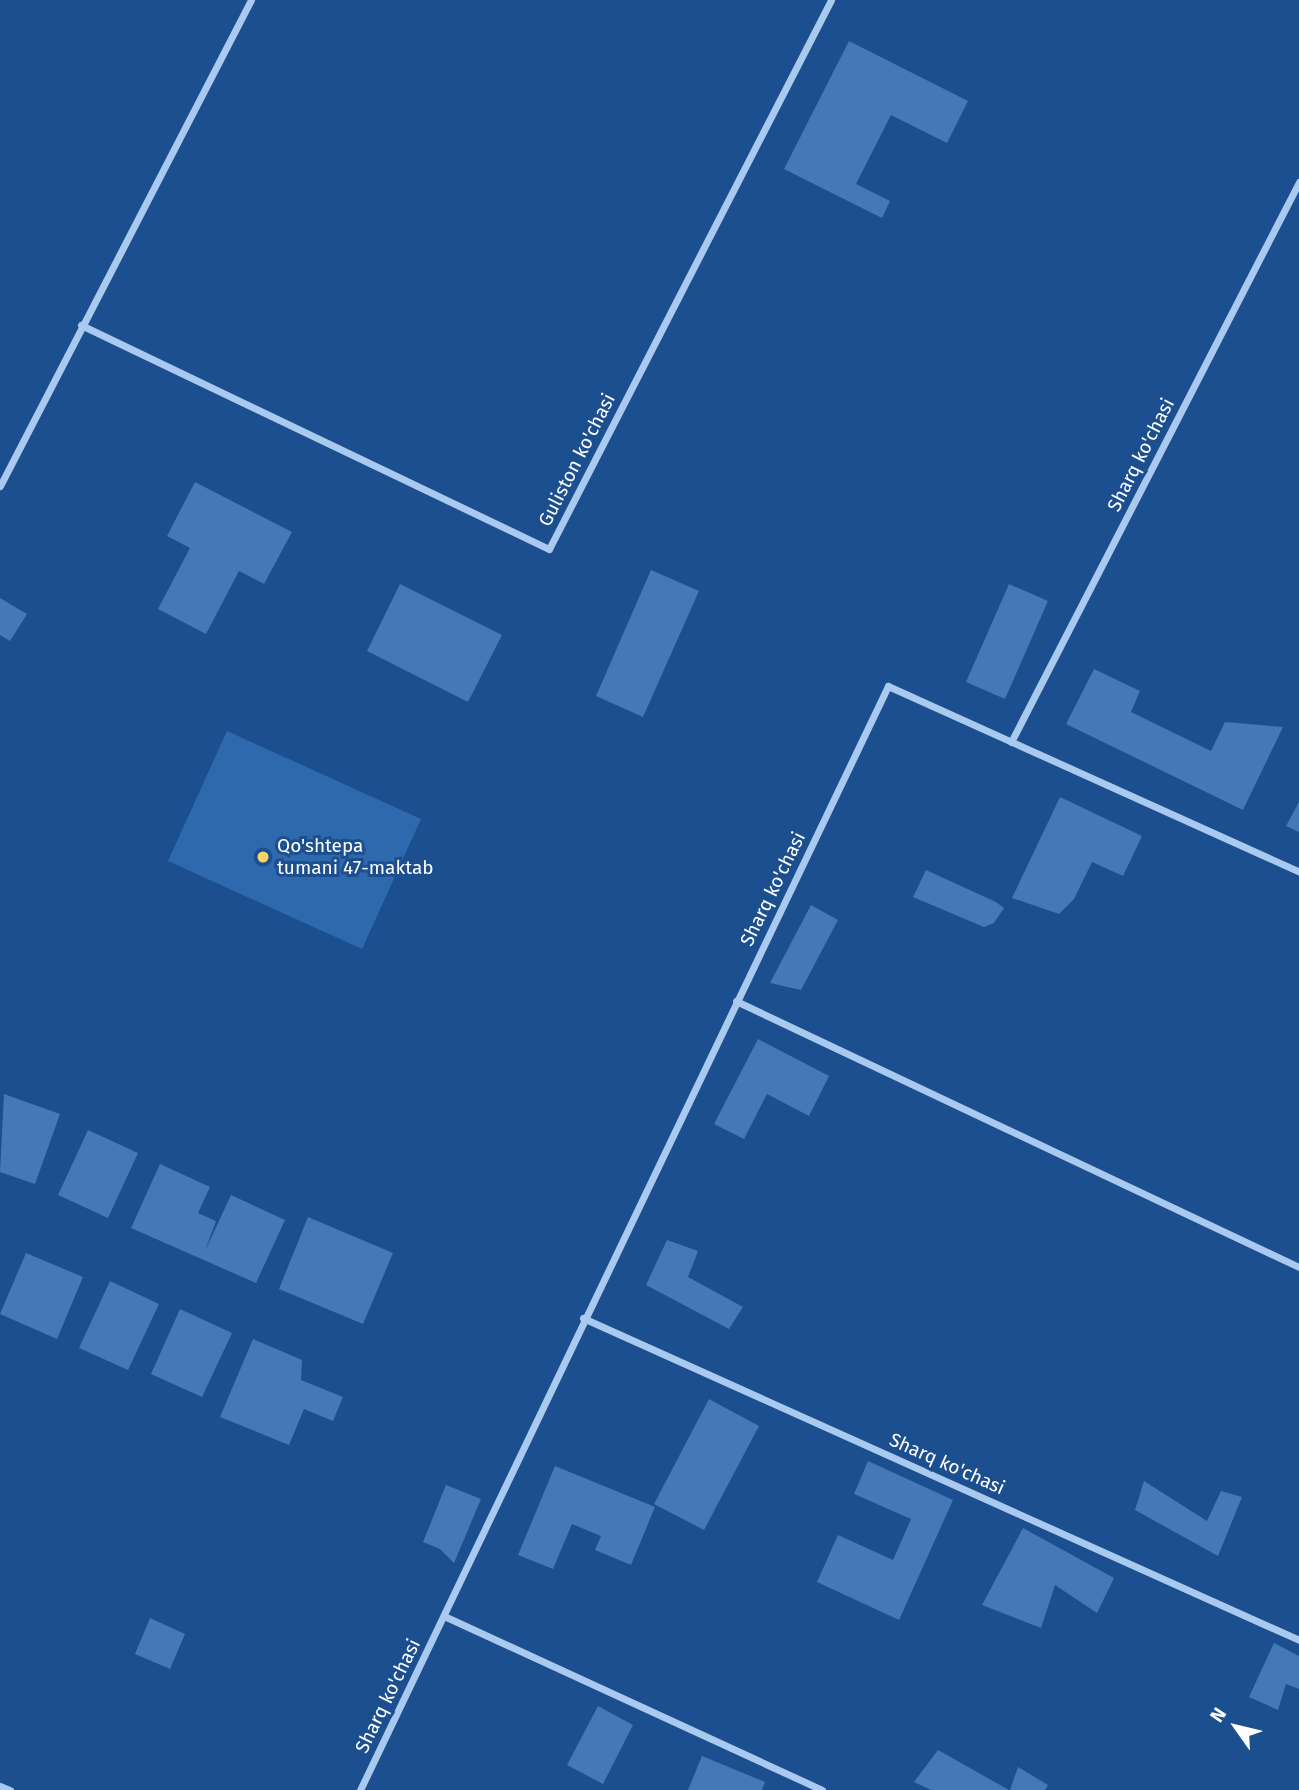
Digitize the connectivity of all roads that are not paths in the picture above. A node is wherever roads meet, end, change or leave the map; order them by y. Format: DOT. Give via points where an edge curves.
graph roads {
  1 [pos="251,0"];
  2 [pos="831,0"];
  3 [pos="1299,182"];
  4 [pos="81,325"];
  5 [pos="0,486"];
  6 [pos="1011,742"];
  7 [pos="1299,872"];
  8 [pos="736,1001"];
  9 [pos="1299,1267"];
  10 [pos="583,1318"];
  11 [pos="444,1616"];
  12 [pos="1299,1640"];
  13 [pos="0,1786"];
  14 [pos="10,1790"];
  15 [pos="360,1790"];
  16 [pos="822,1790"];
  1 -- 4 [label="street"];
  2 -- 4 [label="street, Guliston ko'chasi" via="549,549"];
  3 -- 6 [label="street, Sharq ko'chasi"];
  4 -- 5 [label="street"];
  6 -- 7 [label="street, Sharq ko'chasi"];
  6 -- 8 [label="street, Sharq ko'chasi" via="888,686"];
  8 -- 9 [label="street"];
  8 -- 10 [label="street, Sharq ko'chasi"];
  10 -- 11 [label="street, Sharq ko'chasi"];
  10 -- 12 [label="street, Sharq ko'chasi"];
  11 -- 15 [label="street, Sharq ko'chasi"];
  11 -- 16 [label="street"];
  13 -- 14 [label="street"];
}
